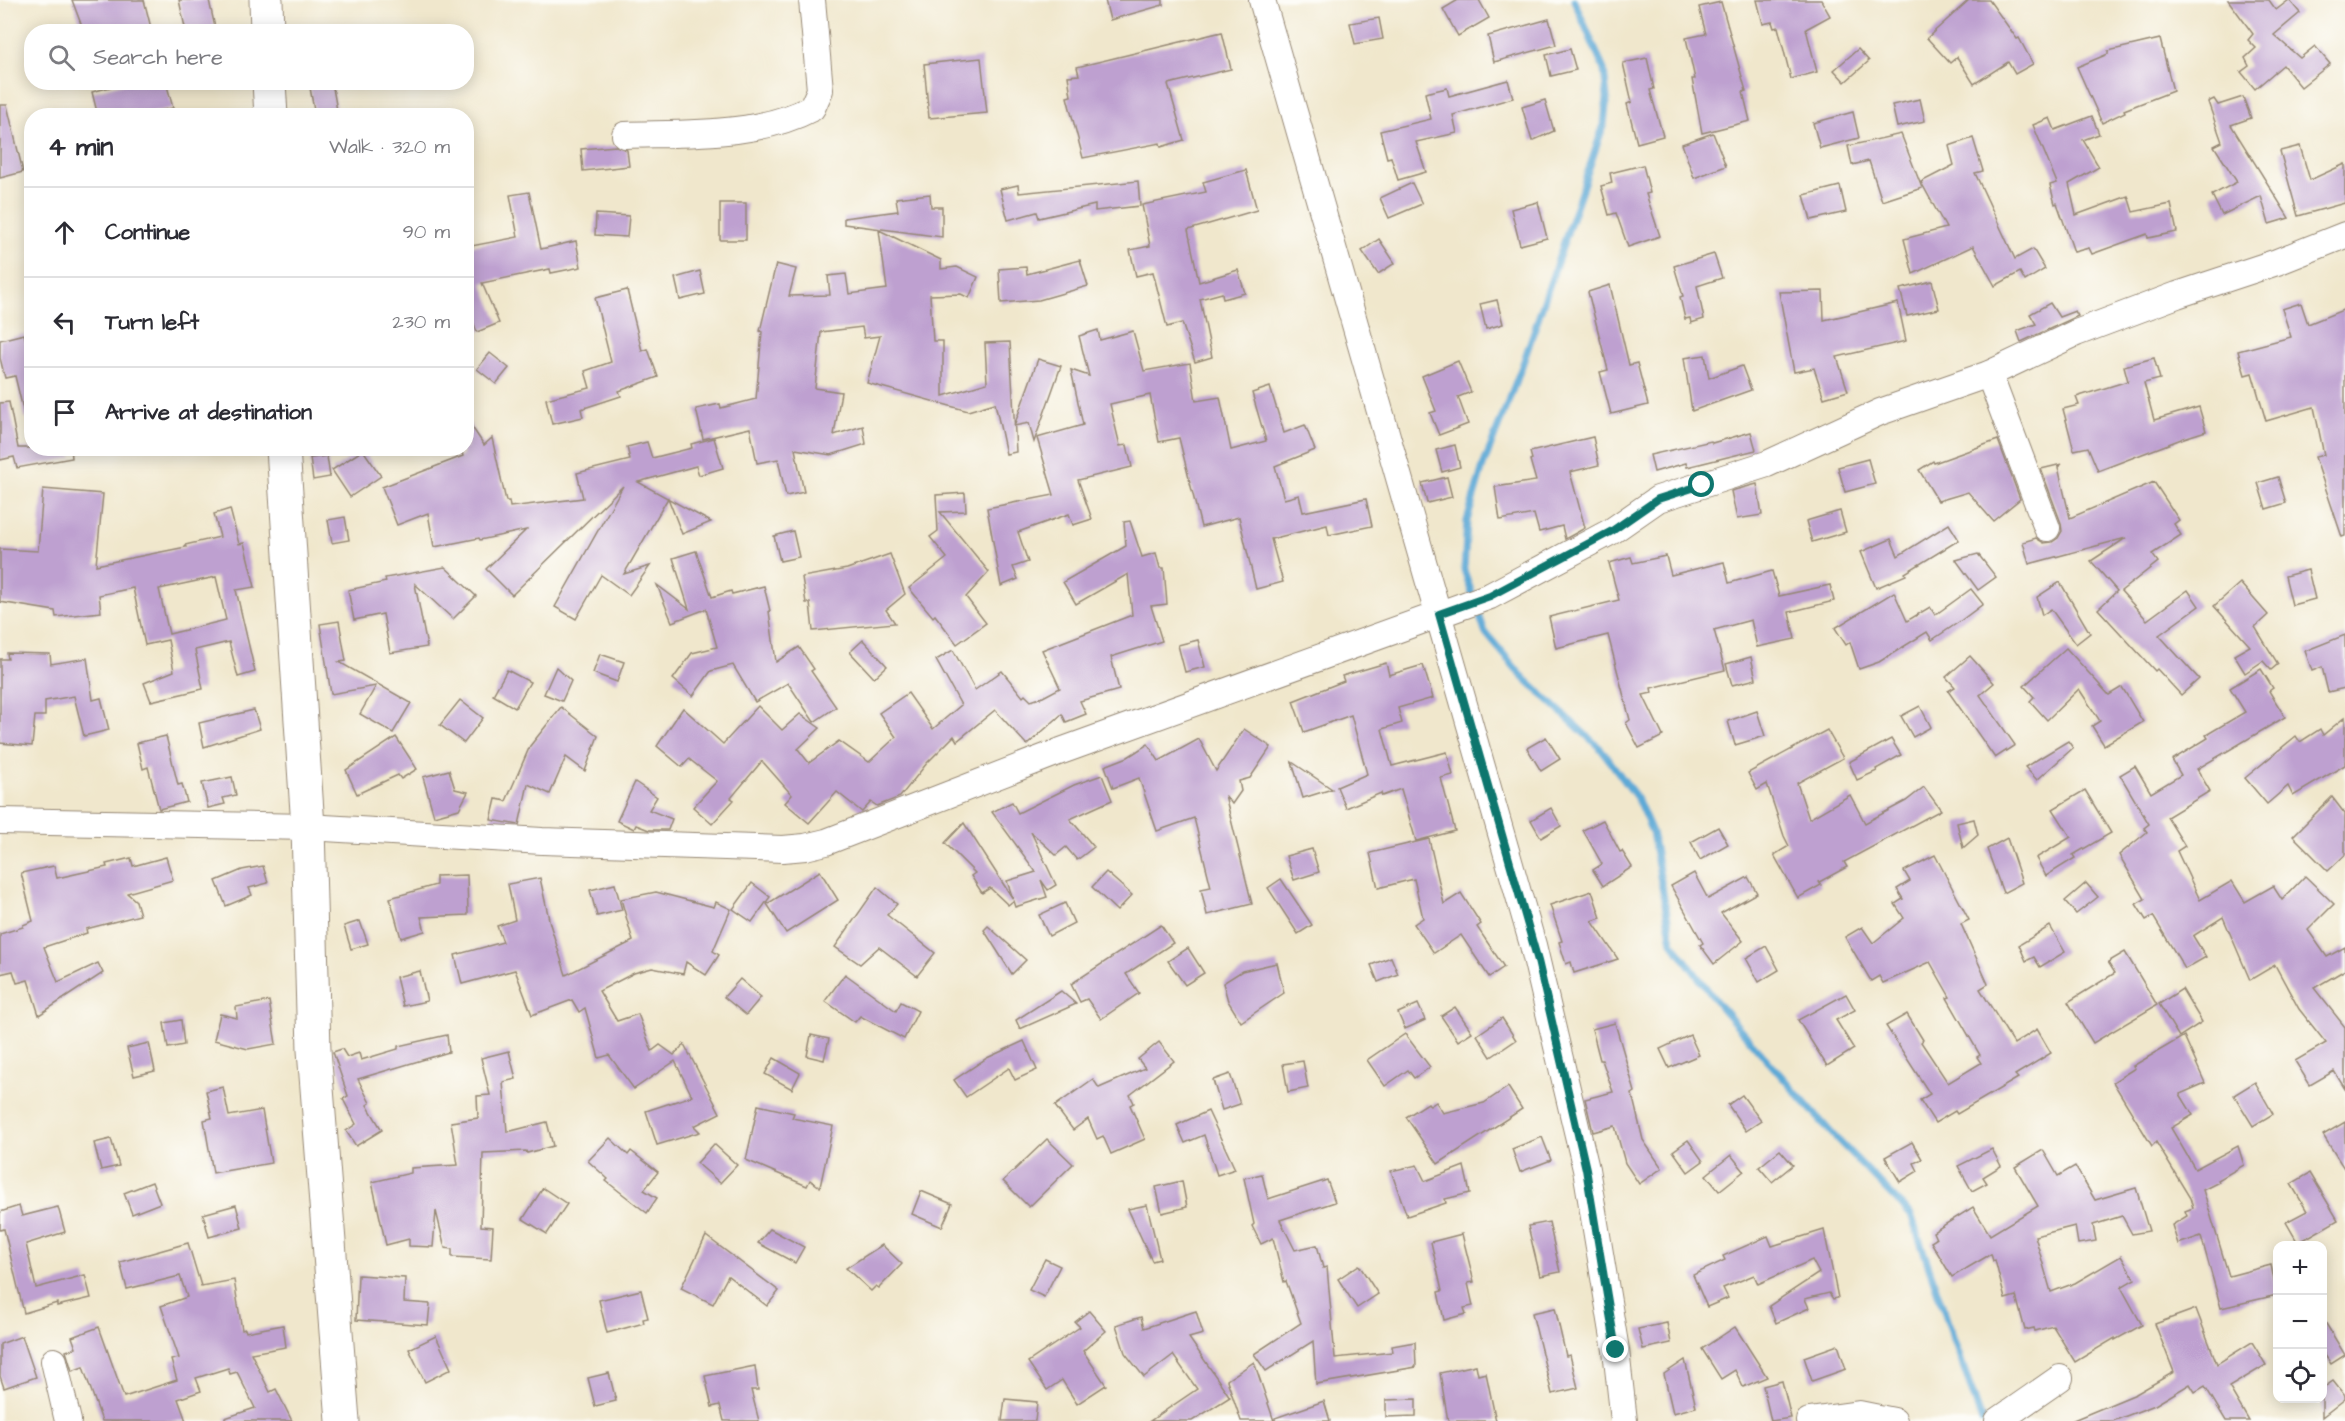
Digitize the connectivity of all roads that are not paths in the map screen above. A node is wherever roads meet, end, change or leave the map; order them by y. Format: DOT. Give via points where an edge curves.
graph roads {
  1 [pos="266,0"];
  2 [pos="812,0"];
  3 [pos="1262,0"];
  4 [pos="267,24"];
  5 [pos="269,90"];
  6 [pos="271,108"];
  7 [pos="625,135"];
  8 [pos="2345,235"];
  9 [pos="1989,374"];
  10 [pos="284,456"];
  11 [pos="2047,528"];
  12 [pos="1446,612"];
  13 [pos="0,821"];
  14 [pos="308,826"];
  15 [pos="54,1360"];
  16 [pos="2060,1378"];
  17 [pos="2000,1420"];
  18 [pos="68,1421"];
  19 [pos="343,1421"];
  20 [pos="1624,1421"];
  21 [pos="1809,1421"];
  22 [pos="1894,1421"];
  1 -- 4 [label="street"];
  2 -- 7 [label="street" via="820,90 812,108 792,119 726,131"];
  3 -- 12 [label="street"];
  5 -- 6 [label="street"];
  8 -- 9 [label="street" via="2088,329"];
  9 -- 11 [label="street"];
  9 -- 12 [label="street" via="1880,412 1767,464 1658,499 1612,531 1490,596"];
  10 -- 14 [label="street"];
  12 -- 14 [label="street" via="805,847 542,841"];
  12 -- 20 [label="street" via="1533,945 1586,1169"];
  13 -- 14 [label="street"];
  14 -- 19 [label="street" via="314,1050"];
  15 -- 18 [label="street"];
  16 -- 17 [label="street"];
  21 -- 22 [label="street" via="1859,1414"];
}
